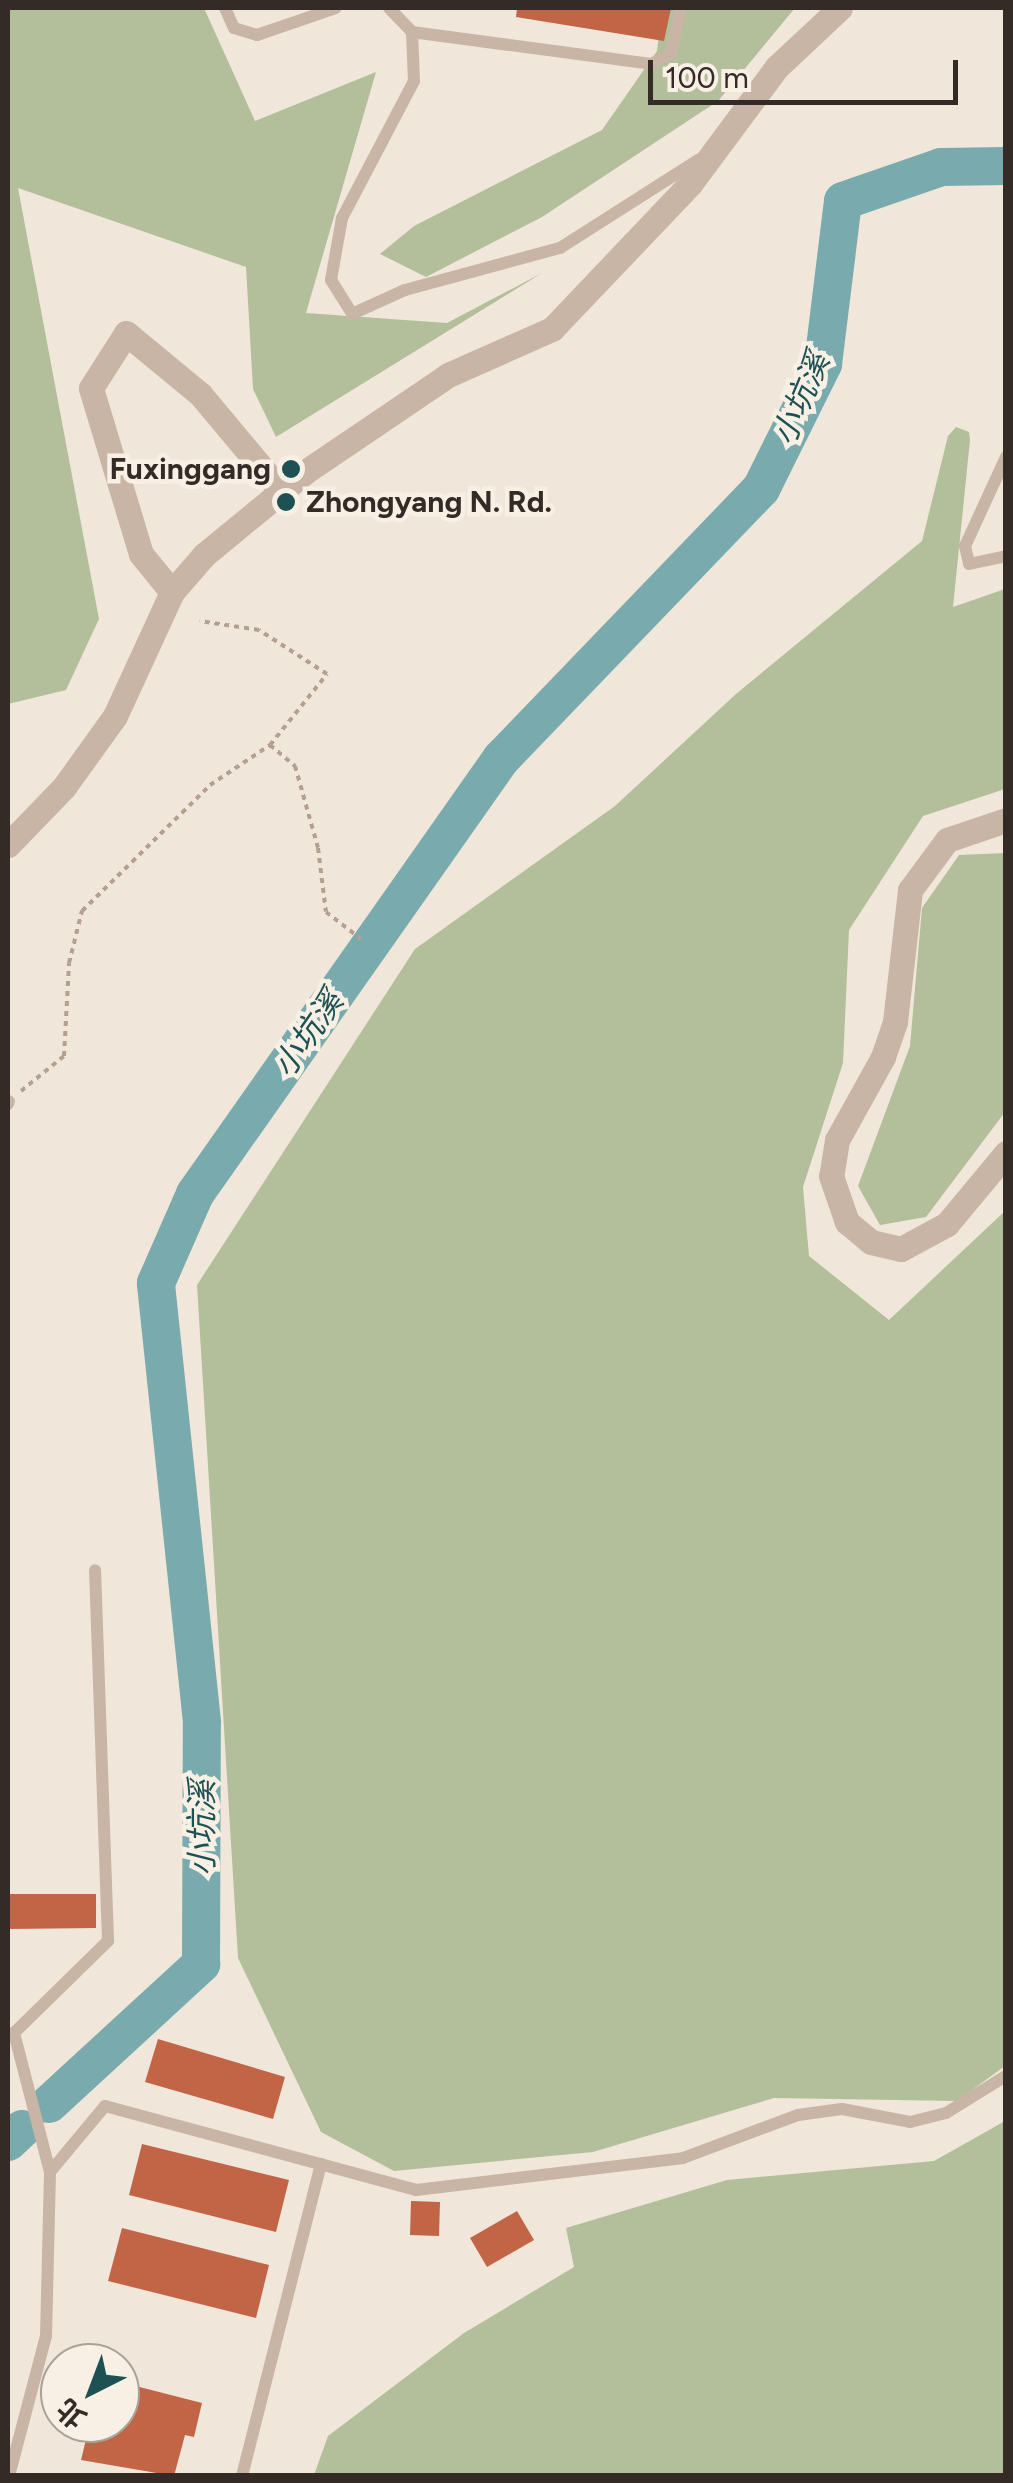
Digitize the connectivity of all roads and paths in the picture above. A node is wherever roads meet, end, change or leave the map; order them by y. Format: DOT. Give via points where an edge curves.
graph roads {
  1 [pos="225,8"];
  2 [pos="336,8"];
  3 [pos="389,8"];
  4 [pos="681,8"];
  5 [pos="840,8"];
  6 [pos="412,32"];
  7 [pos="717,148"];
  8 [pos="1006,458"];
  9 [pos="282,492"];
  10 [pos="1006,556"];
  11 [pos="172,592"];
  12 [pos="200,621"];
  13 [pos="270,745"];
  14 [pos="1006,820"];
  15 [pos="8,845"];
  16 [pos="360,939"];
  17 [pos="8,1102"];
  18 [pos="1006,1153"];
  19 [pos="95,1570"];
  20 [pos="1006,2076"];
  21 [pos="321,2164"];
  22 [pos="50,2172"];
  23 [pos="9,2476"];
  24 [pos="242,2476"];
  1 -- 2 [label="lane" via="234,28 257,35"];
  3 -- 6 [label="lane"];
  4 -- 6 [label="lane" via="671,54 651,64"];
  5 -- 7 [label="street" via="777,67"];
  6 -- 7 [label="lane" via="414,81 342,218 331,280 352,314 405,290 560,248"];
  7 -- 9 [label="street" via="552,329 448,375"];
  8 -- 10 [label="lane" via="965,546 969,564"];
  9 -- 11 [label="street" via="235,526"];
  9 -- 11 [label="street" via="200,394 126,333 92,388 141,554"];
  11 -- 15 [label="street" via="115,716 64,787"];
  12 -- 13 [label="path" via="260,630 327,674"];
  13 -- 16 [label="path" via="295,766 318,848 326,912"];
  13 -- 17 [label="path" via="210,785 82,911 69,962 64,1056"];
  14 -- 18 [label="street" via="947,840 910,890 895,1022 884,1058 837,1140 832,1176 847,1222 871,1242 901,1249 948,1224"];
  19 -- 22 [label="lane" via="108,1941 14,2032"];
  20 -- 21 [label="lane" via="946,2114 910,2122 842,2109 798,2115 683,2158 416,2190"];
  21 -- 22 [label="lane" via="106,2106"];
  21 -- 24 [label="lane"];
  22 -- 23 [label="lane" via="46,2336"];
}
